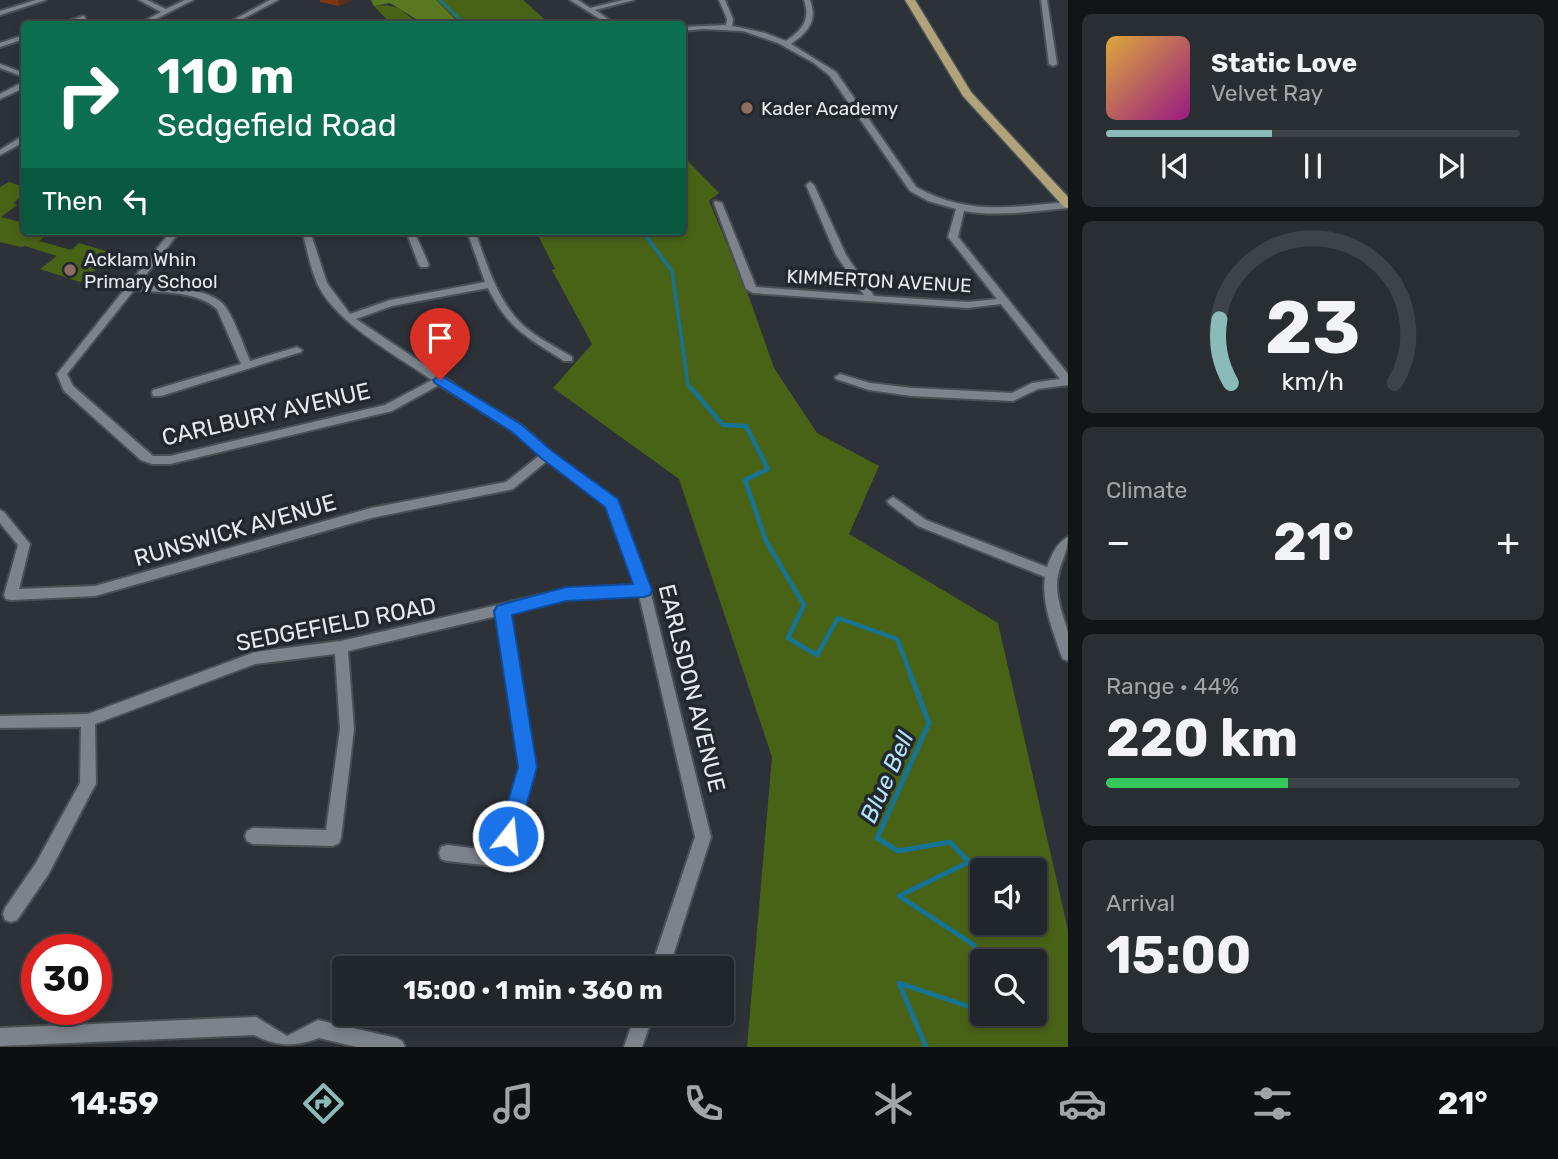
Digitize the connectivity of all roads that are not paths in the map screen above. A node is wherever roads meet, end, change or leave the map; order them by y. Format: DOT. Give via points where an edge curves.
graph roads {
  1 [pos="43,0"];
  2 [pos="142,0"];
  3 [pos="190,0"];
  4 [pos="275,0"];
  5 [pos="573,0"];
  6 [pos="631,0"];
  7 [pos="722,0"];
  8 [pos="807,0"];
  9 [pos="910,0"];
  10 [pos="1044,0"];
  11 [pos="588,10"];
  12 [pos="166,12"];
  13 [pos="0,13"];
  14 [pos="83,18"];
  15 [pos="76,21"];
  16 [pos="148,21"];
  17 [pos="235,21"];
  18 [pos="607,21"];
  19 [pos="729,25"];
  20 [pos="686,29"];
  21 [pos="21,38"];
  22 [pos="786,44"];
  23 [pos="0,45"];
  24 [pos="1053,64"];
  25 [pos="0,66"];
  26 [pos="21,74"];
  27 [pos="21,86"];
  28 [pos="0,97"];
  29 [pos="21,141"];
  30 [pos="0,153"];
  31 [pos="810,185"];
  32 [pos="718,203"];
  33 [pos="1068,204"];
  34 [pos="960,209"];
  35 [pos="173,235"];
  36 [pos="307,235"];
  37 [pos="412,235"];
  38 [pos="473,235"];
  39 [pos="424,265"];
  40 [pos="491,284"];
  41 [pos="133,287"];
  42 [pos="872,299"];
  43 [pos="1004,301"];
  44 [pos="348,318"];
  45 [pos="297,350"];
  46 [pos="568,359"];
  47 [pos="247,366"];
  48 [pos="840,377"];
  49 [pos="440,380"];
  50 [pos="1068,381"];
  51 [pos="157,393"];
  52 [pos="547,455"];
  53 [pos="893,501"];
  54 [pos="0,515"];
  55 [pos="1068,542"];
  56 [pos="1050,574"];
  57 [pos="644,590"];
  58 [pos="6,595"];
  59 [pos="503,611"];
  60 [pos="341,647"];
  61 [pos="1068,655"];
  62 [pos="89,720"];
  63 [pos="0,722"];
  64 [pos="253,836"];
  65 [pos="447,853"];
  66 [pos="11,914"];
  67 [pos="664,956"];
  68 [pos="640,1026"];
  69 [pos="0,1037"];
  70 [pos="286,1046"];
  71 [pos="396,1047"];
  72 [pos="633,1047"];
  1 -- 13 [label="street"];
  2 -- 12 [label="street"];
  3 -- 12 [label="street"];
  4 -- 17 [label="street"];
  5 -- 11 [label="street"];
  6 -- 11 [label="street"];
  7 -- 19 [label="street"];
  8 -- 22 [label="street" via="810,23"];
  9 -- 33 [label="main road" via="967,94"];
  10 -- 24 [label="street"];
  11 -- 18 [label="street"];
  12 -- 16 [label="street"];
  14 -- 15 [label="street"];
  19 -- 20 [label="street"];
  19 -- 22 [label="street"];
  21 -- 23 [label="street"];
  22 -- 34 [label="street" via="833,74 913,188"];
  25 -- 26 [label="street"];
  27 -- 28 [label="street"];
  29 -- 30 [label="street"];
  31 -- 42 [label="street" via="841,255"];
  32 -- 42 [label="street, KIMMERTON AVENUE" via="749,288"];
  33 -- 34 [label="street" via="982,212"];
  34 -- 43 [label="street" via="953,237"];
  35 -- 41 [label="street, CARLBURY AVENUE"];
  36 -- 44 [label="street, EARLSDON AVENUE" via="322,283"];
  37 -- 39 [label="street"];
  38 -- 40 [label="street"];
  40 -- 44 [label="street" via="390,303"];
  40 -- 46 [label="street" via="521,329"];
  41 -- 47 [label="street" via="215,300"];
  41 -- 49 [label="street, CARLBURY AVENUE" via="68,364 62,379 152,460 170,460 387,408"];
  42 -- 43 [label="street, KIMMERTON AVENUE" via="968,305"];
  43 -- 50 [label="street"];
  44 -- 49 [label="street, EARLSDON AVENUE"];
  45 -- 47 [label="street"];
  47 -- 51 [label="street" via="173,384"];
  48 -- 50 [label="street" via="912,392 1013,397 1036,386"];
  49 -- 52 [label="street, EARLSDON AVENUE" via="517,428"];
  52 -- 57 [label="street, EARLSDON AVENUE" via="612,503"];
  52 -- 58 [label="street, RUNSWICK AVENUE" via="509,486 370,513 95,591"];
  53 -- 56 [label="street" via="922,523"];
  54 -- 58 [label="street, RUNSWICK AVENUE" via="24,544"];
  55 -- 56 [label="street" via="1053,559"];
  56 -- 61 [label="street" via="1050,595"];
  57 -- 59 [label="street, SEDGEFIELD ROAD" via="566,594"];
  57 -- 67 [label="street, EARLSDON AVENUE" via="703,837"];
  59 -- 60 [label="street, SEDGEFIELD ROAD"];
  59 -- 65 [label="street" via="527,767 502,859"];
  60 -- 62 [label="street, SEDGEFIELD ROAD" via="256,657"];
  60 -- 64 [label="street" via="347,729 333,838"];
  62 -- 63 [label="street, SEDGEFIELD ROAD"];
  62 -- 66 [label="street" via="88,783 42,869"];
  68 -- 72 [label="street"];
  69 -- 70 [label="street" via="257,1026"];
  70 -- 71 [label="street" via="318,1029"];
}
